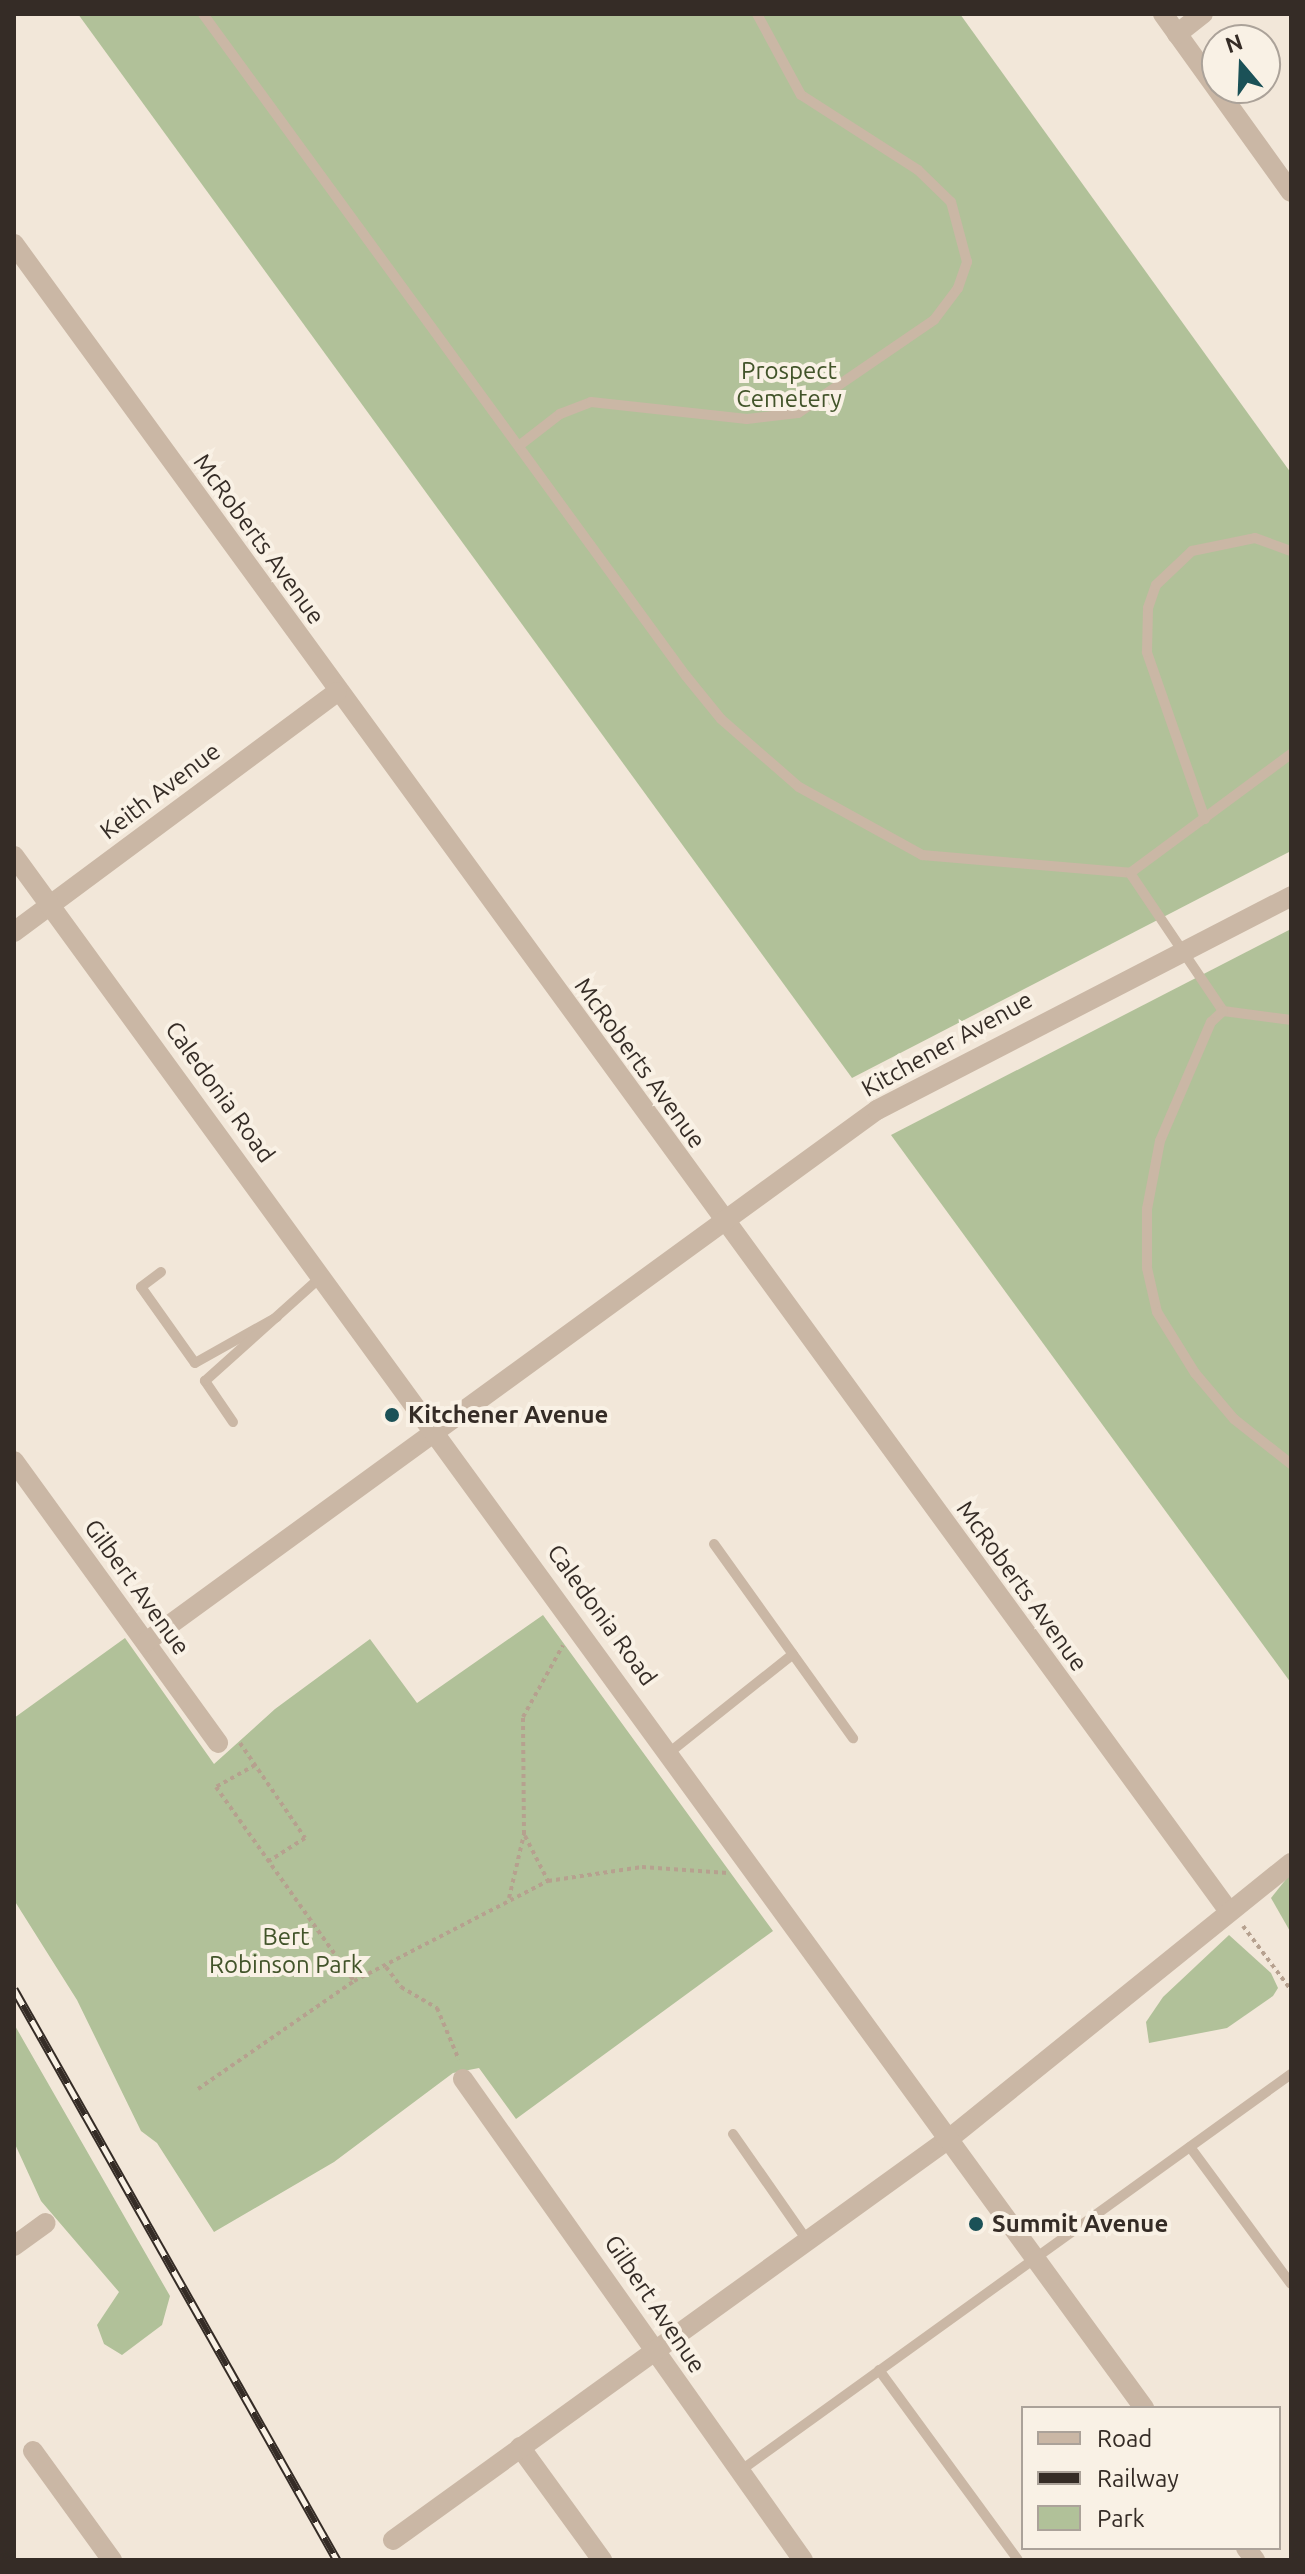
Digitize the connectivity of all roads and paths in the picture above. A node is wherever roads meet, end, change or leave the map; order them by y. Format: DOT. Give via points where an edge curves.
graph roads {
  1 [pos="203,14"];
  2 [pos="757,14"];
  3 [pos="1163,14"];
  4 [pos="1203,14"];
  5 [pos="1177,34"];
  6 [pos="1291,192"];
  7 [pos="14,244"];
  8 [pos="520,445"];
  9 [pos="1291,551"];
  10 [pos="337,692"];
  11 [pos="1291,754"];
  12 [pos="1205,819"];
  13 [pos="14,856"];
  14 [pos="1130,873"];
  15 [pos="1291,896"];
  16 [pos="50,906"];
  17 [pos="14,932"];
  18 [pos="1182,951"];
  19 [pos="1223,1011"];
  20 [pos="1291,1020"];
  21 [pos="720,1220"];
  22 [pos="161,1272"];
  23 [pos="323,1275"];
  24 [pos="277,1317"];
  25 [pos="233,1422"];
  26 [pos="433,1429"];
  27 [pos="14,1461"];
  28 [pos="1291,1464"];
  29 [pos="714,1544"];
  30 [pos="565,1641"];
  31 [pos="146,1642"];
  32 [pos="793,1654"];
  33 [pos="853,1738"];
  34 [pos="218,1743"];
  35 [pos="670,1752"];
  36 [pos="255,1765"];
  37 [pos="524,1834"];
  38 [pos="269,1861"];
  39 [pos="1291,1863"];
  40 [pos="759,1875"];
  41 [pos="548,1881"];
  42 [pos="509,1898"];
  43 [pos="1233,1914"];
  44 [pos="386,1967"];
  45 [pos="354,1981"];
  46 [pos="1291,1990"];
  47 [pos="1291,2074"];
  48 [pos="465,2075"];
  49 [pos="198,2089"];
  50 [pos="733,2134"];
  51 [pos="950,2138"];
  52 [pos="1190,2147"];
  53 [pos="46,2223"];
  54 [pos="807,2240"];
  55 [pos="14,2246"];
  56 [pos="1035,2258"];
  57 [pos="1291,2284"];
  58 [pos="654,2350"];
  59 [pos="879,2370"];
  60 [pos="1143,2406"];
  61 [pos="520,2447"];
  62 [pos="33,2451"];
  63 [pos="740,2471"];
  64 [pos="393,2540"];
  65 [pos="112,2560"];
  66 [pos="602,2560"];
  67 [pos="803,2560"];
  68 [pos="1018,2560"];
  1 -- 8 [label="lane"];
  2 -- 8 [label="lane" via="801,95 918,170 951,202 966,242 958,288 934,320 798,413 747,419 591,402 560,414"];
  3 -- 5 [label="street"];
  4 -- 5 [label="street"];
  5 -- 6 [label="street"];
  7 -- 10 [label="street, McRoberts Avenue"];
  8 -- 14 [label="lane" via="694,686 799,787 922,855"];
  9 -- 12 [label="lane" via="1255,538 1192,551 1156,585 1148,608 1147,652"];
  10 -- 16 [label="street, Keith Avenue"];
  10 -- 21 [label="street, McRoberts Avenue"];
  11 -- 12 [label="lane"];
  12 -- 14 [label="lane"];
  13 -- 16 [label="street, Caledonia Road"];
  14 -- 18 [label="lane"];
  15 -- 18 [label="street, Kitchener Avenue"];
  16 -- 17 [label="street, Keith Avenue"];
  16 -- 23 [label="street, Caledonia Road"];
  18 -- 19 [label="lane"];
  18 -- 21 [label="street, Kitchener Avenue" via="910,1089"];
  19 -- 20 [label="lane"];
  19 -- 28 [label="lane" via="1211,1022 1160,1141 1147,1209 1147,1268 1157,1312 1188,1363 1234,1419"];
  21 -- 26 [label="street, Kitchener Avenue"];
  21 -- 43 [label="street, McRoberts Avenue"];
  22 -- 24 [label="lane" via="141,1287 195,1363"];
  23 -- 24 [label="lane"];
  23 -- 26 [label="street, Caledonia Road"];
  24 -- 25 [label="lane" via="205,1381"];
  26 -- 31 [label="street, Kitchener Avenue"];
  26 -- 35 [label="street, Caledonia Road"];
  27 -- 31 [label="street, Gilbert Avenue"];
  29 -- 32 [label="lane"];
  30 -- 37 [label="path" via="523,1717"];
  31 -- 34 [label="street, Gilbert Avenue"];
  32 -- 33 [label="lane"];
  32 -- 35 [label="lane"];
  34 -- 36 [label="path" via="233,1733"];
  35 -- 40 [label="street, Caledonia Road"];
  36 -- 38 [label="path" via="305,1838"];
  36 -- 38 [label="path" via="216,1787"];
  37 -- 41 [label="path"];
  37 -- 42 [label="path"];
  38 -- 45 [label="path"];
  39 -- 43 [label="street"];
  40 -- 41 [label="path" via="642,1867"];
  40 -- 51 [label="street, Caledonia Road"];
  41 -- 42 [label="path"];
  42 -- 44 [label="path"];
  43 -- 46 [label="path"];
  43 -- 51 [label="street"];
  44 -- 45 [label="path"];
  44 -- 48 [label="path" via="401,1987 437,2008 448,2023 442,2027"];
  45 -- 49 [label="path" via="261,2053"];
  47 -- 52 [label="lane"];
  48 -- 58 [label="street, Gilbert Avenue"];
  50 -- 54 [label="lane"];
  51 -- 54 [label="street"];
  51 -- 56 [label="street, Caledonia Road"];
  52 -- 56 [label="lane"];
  52 -- 57 [label="lane"];
  53 -- 55 [label="street"];
  54 -- 58 [label="street"];
  56 -- 59 [label="lane"];
  56 -- 60 [label="street, Caledonia Road"];
  58 -- 61 [label="street"];
  58 -- 63 [label="street, Gilbert Avenue"];
  59 -- 63 [label="lane"];
  59 -- 68 [label="lane"];
  61 -- 64 [label="street"];
  61 -- 66 [label="street"];
  62 -- 65 [label="street"];
  63 -- 67 [label="street, Gilbert Avenue"];
}
